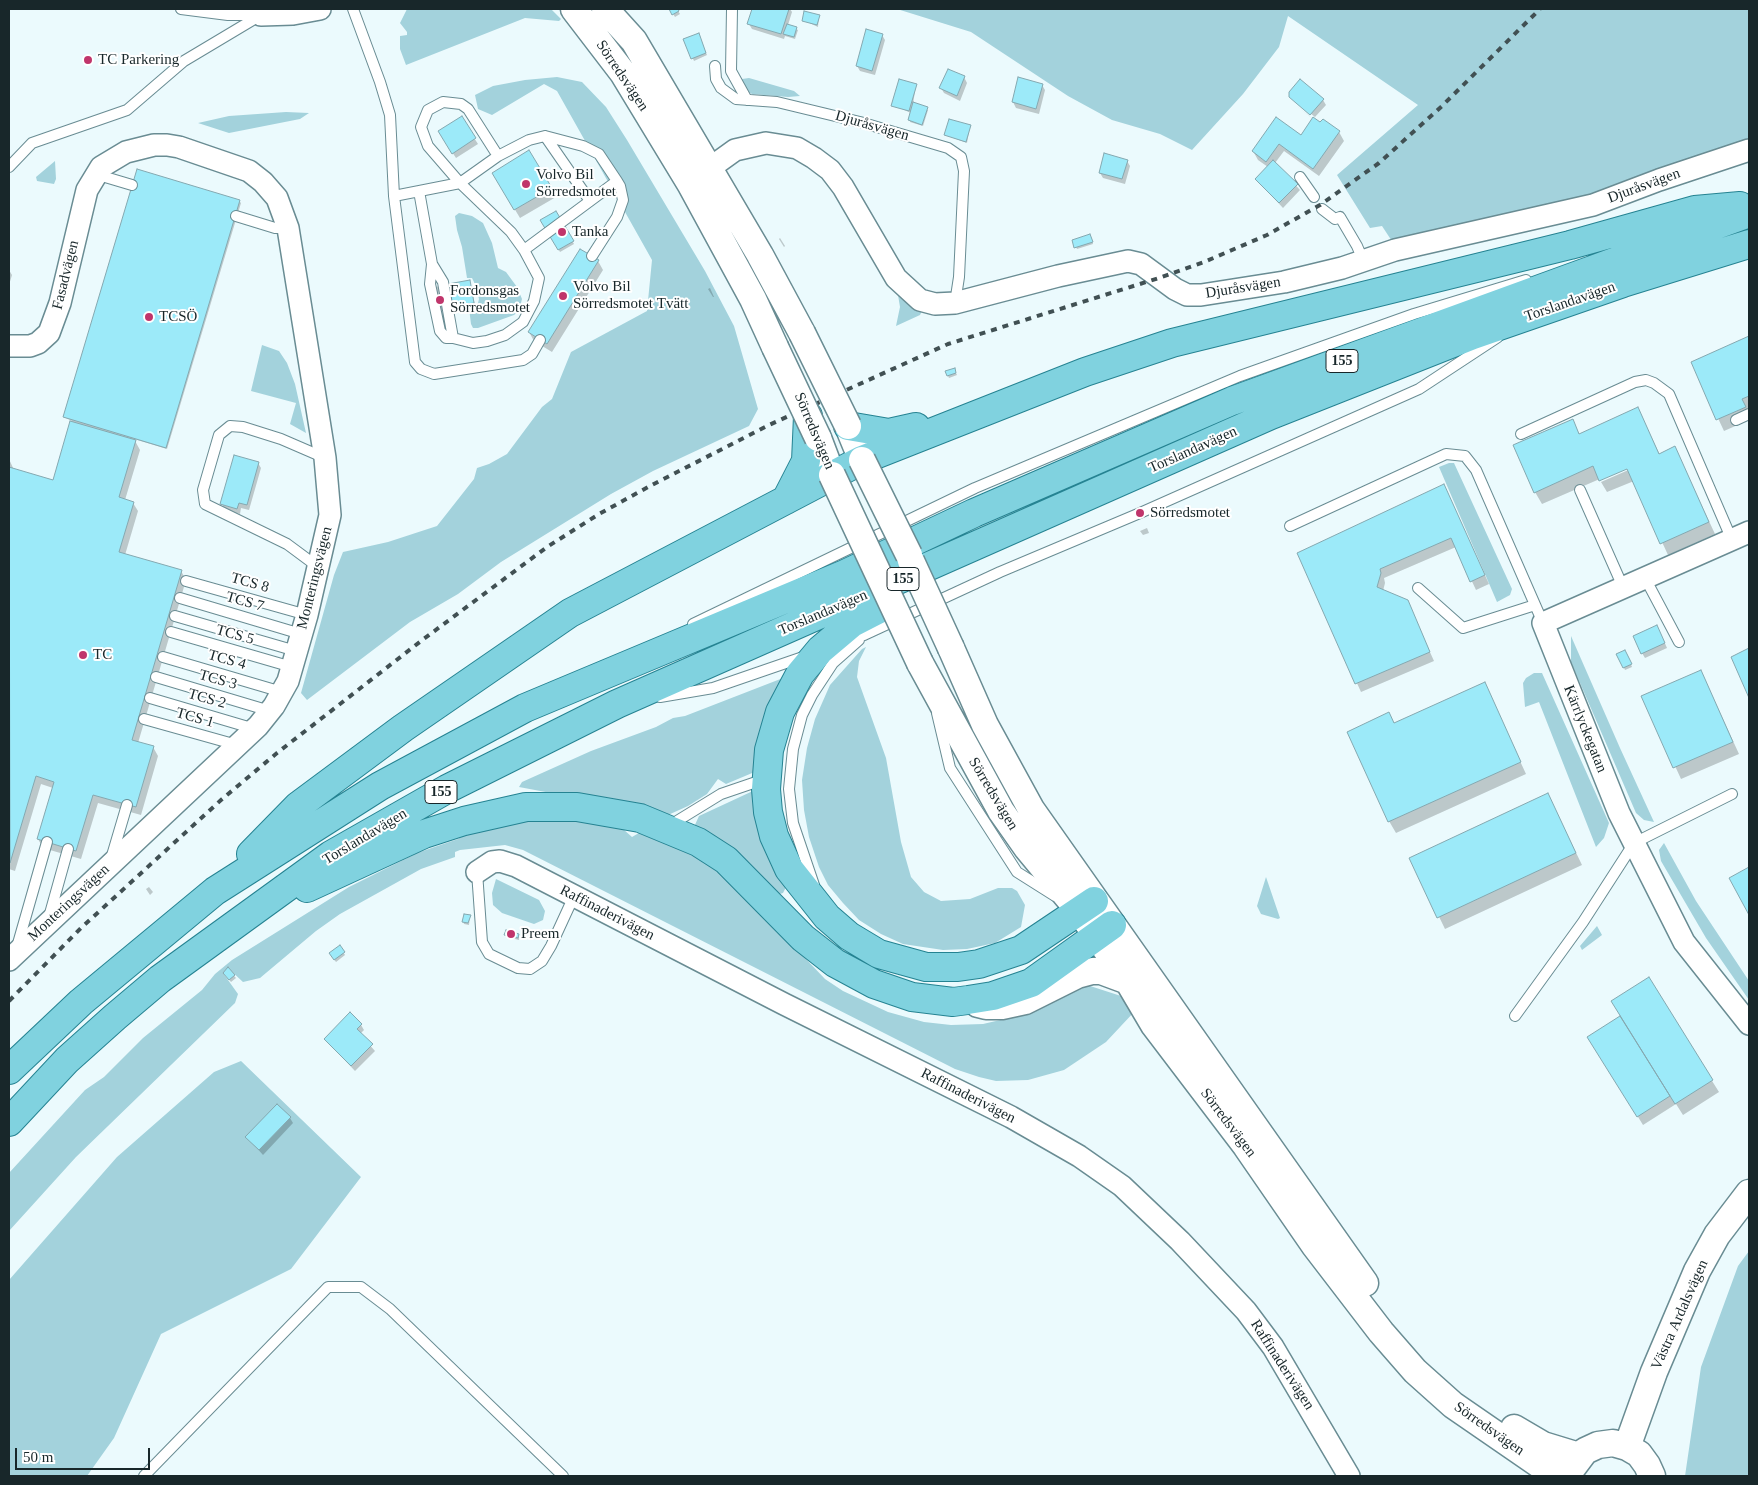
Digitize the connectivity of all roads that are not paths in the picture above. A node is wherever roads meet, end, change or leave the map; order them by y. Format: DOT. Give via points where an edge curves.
graph roads {
  1 [pos="181,9"];
  2 [pos="320,9"];
  3 [pos="353,9"];
  4 [pos="574,9"];
  5 [pos="605,9"];
  6 [pos="620,9"];
  7 [pos="732,9"];
  8 [pos="261,15"];
  9 [pos="634,41"];
  10 [pos="715,66"];
  11 [pos="747,100"];
  12 [pos="545,136"];
  13 [pos="1749,150"];
  14 [pos="498,156"];
  15 [pos="9,167"];
  16 [pos="710,168"];
  17 [pos="95,174"];
  18 [pos="1300,177"];
  19 [pos="618,181"];
  20 [pos="460,183"];
  21 [pos="132,186"];
  22 [pos="419,191"];
  23 [pos="394,196"];
  24 [pos="1314,197"];
  25 [pos="590,201"];
  26 [pos="1749,206"];
  27 [pos="1322,209"];
  28 [pos="1749,212"];
  29 [pos="236,216"];
  30 [pos="288,228"];
  31 [pos="1749,244"];
  32 [pos="524,250"];
  33 [pos="592,256"];
  34 [pos="1363,260"];
  35 [pos="1563,269"];
  36 [pos="1535,277"];
  37 [pos="955,303"];
  38 [pos="1533,314"];
  39 [pos="1473,335"];
  40 [pos="540,340"];
  41 [pos="9,346"];
  42 [pos="978,412"];
  43 [pos="1749,414"];
  44 [pos="808,416"];
  45 [pos="1736,420"];
  46 [pos="848,426"];
  47 [pos="1521,434"];
  48 [pos="325,458"];
  49 [pos="862,460"];
  50 [pos="832,475"];
  51 [pos="1580,490"];
  52 [pos="786,500"];
  53 [pos="1290,526"];
  54 [pos="1740,536"];
  55 [pos="318,567"];
  56 [pos="1645,578"];
  57 [pos="186,581"];
  58 [pos="1623,587"];
  59 [pos="1418,588"];
  60 [pos="180,598"];
  61 [pos="1539,614"];
  62 [pos="175,616"];
  63 [pos="171,632"];
  64 [pos="864,635"];
  65 [pos="299,642"];
  66 [pos="1679,642"];
  67 [pos="820,650"];
  68 [pos="163,657"];
  69 [pos="156,677"];
  70 [pos="282,692"];
  71 [pos="150,698"];
  72 [pos="617,704"];
  73 [pos="525,708"];
  74 [pos="271,711"];
  75 [pos="144,719"];
  76 [pos="255,729"];
  77 [pos="237,746"];
  78 [pos="766,778"];
  79 [pos="1732,794"];
  80 [pos="127,805"];
  81 [pos="672,830"];
  82 [pos="48,842"];
  83 [pos="1634,843"];
  84 [pos="68,849"];
  85 [pos="109,866"];
  86 [pos="477,872"];
  87 [pos="215,891"];
  88 [pos="574,896"];
  89 [pos="1087,907"];
  90 [pos="822,910"];
  91 [pos="242,919"];
  92 [pos="47,924"];
  93 [pos="1104,931"];
  94 [pos="12,958"];
  95 [pos="1128,981"];
  96 [pos="968,1000"];
  97 [pos="1515,1016"];
  98 [pos="1749,1024"];
  99 [pos="9,1070"];
  100 [pos="9,1122"];
  101 [pos="1749,1193"];
  102 [pos="1627,1447"];
  103 [pos="1574,1466"];
  104 [pos="144,1476"];
  105 [pos="563,1476"];
  106 [pos="1349,1476"];
  107 [pos="1556,1476"];
  108 [pos="1652,1476"];
  1 -- 8 [label="lane"];
  2 -- 8 [label="street"];
  3 -- 23 [label="lane" via="390,115"];
  4 -- 44 [label="street, Sörredsvägen, bridge" via="623,74 691,185 753,299"];
  5 -- 9 [label="street, Sörredsvägen"];
  6 -- 9 [label="street, Sörredsvägen"];
  7 -- 11 [label="lane" via="731,71"];
  8 -- 15 [label="lane" via="184,60 127,110 32,143"];
  9 -- 16 [label="street, Sörredsvägen"];
  10 -- 11 [label="lane, Djuråsvägen" via="721,88 736,99"];
  11 -- 37 [label="lane, Djuråsvägen" via="777,102 860,122 948,148 961,157 964,171"];
  12 -- 14 [label="lane" via="529,140"];
  12 -- 19 [label="lane" via="583,146 599,154"];
  12 -- 25 [label="lane"];
  13 -- 34 [label="street, Djuråsvägen" via="1593,205"];
  14 -- 20 [label="lane"];
  14 -- 20 [label="lane" via="468,109 461,104 443,102 428,110 421,126 428,146"];
  16 -- 37 [label="street, Djuråsvägen" via="735,150 766,143 797,148 830,170 907,291 920,300 935,304"];
  16 -- 46 [label="street, Sörredsvägen, bridge" via="802,333"];
  17 -- 21 [label="lane"];
  17 -- 30 [label="street, Monteringsvägen" via="126,152 154,145 178,147 249,171 277,198"];
  17 -- 41 [label="street, Fasadvägen" via="87,190 60,303 49,333 30,346"];
  18 -- 24 [label="lane"];
  19 -- 25 [label="lane"];
  19 -- 33 [label="lane" via="623,200 617,217"];
  20 -- 22 [label="lane"];
  20 -- 32 [label="lane" via="511,232"];
  22 -- 23 [label="lane"];
  22 -- 32 [label="lane" via="432,264 443,282 453,338 473,343 487,341 505,335 523,322 534,301 539,278"];
  23 -- 40 [label="lane" via="413,356 418,366 440,374 523,360 532,354"];
  25 -- 32 [label="lane"];
  26 -- 42 [label="main road" via="1696,210 1570,245 1172,343"];
  27 -- 34 [label="lane" via="1335,219 1340,217"];
  28 -- 35 [label="lane"];
  28 -- 73 [label="main road, Torslandavägen / 155" via="1232,401 845,574"];
  29 -- 30 [label="lane" via="275,228"];
  30 -- 48 [label="street, Monteringsvägen"];
  31 -- 38 [label="main road, Torslandavägen / 155"];
  34 -- 37 [label="street, Djuråsvägen" via="1284,282 1201,295 1186,295 1141,264 1118,262"];
  36 -- 73 [label="lane" via="1414,314 1240,376 974,488"];
  38 -- 39 [label="main road, Torslandavägen / 155"];
  38 -- 64 [label="lane" via="1419,390 1000,572"];
  39 -- 67 [label="main road" via="1403,378 1126,497 866,614"];
  39 -- 72 [label="main road, Torslandavägen / 155" via="1271,415"];
  42 -- 46 [label="main road" via="889,433"];
  42 -- 49 [label="main road"];
  43 -- 45 [label="lane"];
  44 -- 50 [label="street, Sörredsvägen, bridge"];
  44 -- 52 [label="main road" via="806,461"];
  46 -- 49 [label="street, Sörredsvägen"];
  47 -- 54 [label="lane" via="1635,382 1646,380 1654,383 1669,394"];
  48 -- 55 [label="street, Monteringsvägen" via="330,515"];
  48 -- 55 [label="lane" via="281,439 230,426 220,435 203,490 205,504 287,544"];
  49 -- 50 [label="main road"];
  49 -- 89 [label="street, Sörredsvägen, bridge" via="985,725"];
  50 -- 52 [label="main road"];
  50 -- 89 [label="street, Sörredsvägen, bridge" via="920,662 1001,811 1027,848"];
  51 -- 58 [label="lane"];
  52 -- 87 [label="main road" via="570,613 402,728 298,806"];
  53 -- 61 [label="lane" via="1446,454 1465,456 1476,470"];
  54 -- 56 [label="street"];
  55 -- 65 [label="street, Monteringsvägen"];
  56 -- 58 [label="street"];
  56 -- 66 [label="lane"];
  57 -- 65 [label="lane, TCS 8"];
  58 -- 61 [label="street"];
  59 -- 61 [label="lane" via="1463,628"];
  60 -- 65 [label="lane, TCS 7"];
  61 -- 83 [label="street, Kärrlyckegatan"];
  62 -- 65 [label="lane"];
  63 -- 65 [label="lane, TCS 5"];
  64 -- 67 [label="lane"];
  64 -- 90 [label="lane" via="833,663 812,695 802,715 793,750 789,789 793,823"];
  65 -- 70 [label="street, Monteringsvägen"];
  67 -- 72 [label="lane" via="713,688"];
  67 -- 78 [label="main road" via="800,674 780,712 769,750"];
  68 -- 70 [label="lane, TCS 4"];
  69 -- 74 [label="lane, TCS 3"];
  70 -- 74 [label="street, Monteringsvägen"];
  71 -- 76 [label="lane, TCS 2"];
  72 -- 91 [label="main road, Torslandavägen / 155" via="414,808 331,855"];
  73 -- 87 [label="main road, Torslandavägen / 155" via="380,786"];
  74 -- 76 [label="street, Monteringsvägen"];
  75 -- 77 [label="lane, TCS 1"];
  76 -- 77 [label="street, Monteringsvägen"];
  77 -- 85 [label="street, Monteringsvägen"];
  78 -- 81 [label="lane" via="721,794 677,820"];
  78 -- 90 [label="main road" via="768,812 774,836 789,868"];
  79 -- 83 [label="lane"];
  80 -- 85 [label="lane"];
  81 -- 91 [label="main road" via="640,818 593,808 526,807 493,813 424,834"];
  81 -- 96 [label="main road" via="726,860 803,938 835,963 874,984 912,997 953,1002"];
  82 -- 94 [label="lane"];
  83 -- 97 [label="lane"];
  83 -- 98 [label="street, Kärrlyckegatan" via="1684,942"];
  84 -- 92 [label="lane"];
  85 -- 92 [label="street, Monteringsvägen"];
  86 -- 88 [label="street, Raffinaderivägen" via="492,862 500,861"];
  86 -- 88 [label="lane" via="482,942 489,954 518,968 530,969 542,961"];
  87 -- 99 [label="main road, Torslandavägen / 155" via="81,1002"];
  88 -- 106 [label="street, Raffinaderivägen" via="1011,1116 1122,1186 1246,1311 1283,1362"];
  89 -- 90 [label="main road" via="1021,950 980,964 941,968 910,964 871,950 844,932"];
  89 -- 93 [label="street, Sörredsvägen"];
  91 -- 100 [label="main road, Torslandavägen / 155" via="160,979 115,1017 67,1060"];
  92 -- 94 [label="street, Monteringsvägen"];
  93 -- 95 [label="street, Sörredsvägen"];
  93 -- 96 [label="main road" via="1031,983 993,996"];
  93 -- 103 [label="street, Sörredsvägen" via="1398,1326 1437,1368 1472,1399"];
  95 -- 96 [label="street" via="1092,970 1025,1001 986,1006"];
  95 -- 107 [label="street, Sörredsvägen" via="1154,1026 1381,1332 1415,1371 1452,1405"];
  101 -- 102 [label="street, Västra Ardalsvägen" via="1717,1235 1697,1271 1654,1372"];
  102 -- 103 [label="street" via="1605,1444 1591,1448"];
  102 -- 108 [label="street" via="1643,1459"];
  104 -- 105 [label="lane" via="328,1286 361,1287 390,1309"];
}
